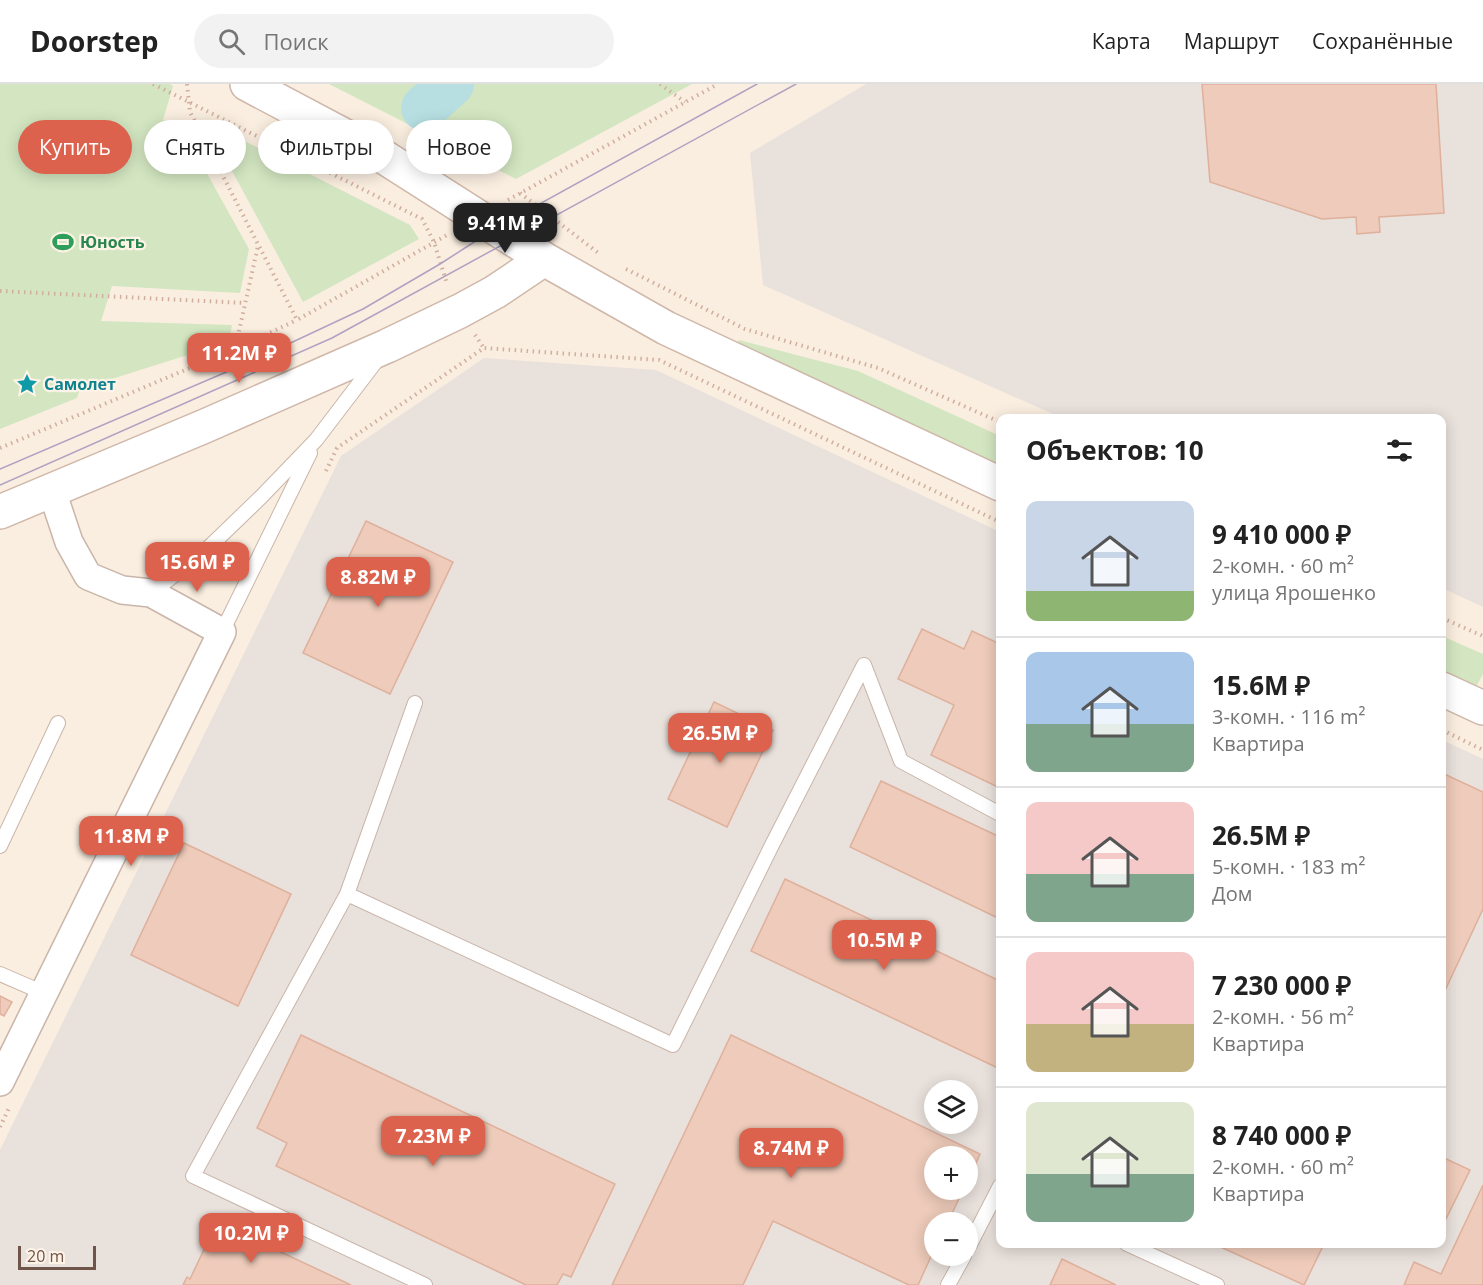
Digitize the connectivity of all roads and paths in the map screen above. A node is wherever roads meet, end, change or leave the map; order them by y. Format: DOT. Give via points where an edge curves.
graph roads {
  1 [pos="153,84"];
  2 [pos="187,84"];
  3 [pos="247,84"];
  4 [pos="660,84"];
  5 [pos="718,84"];
  6 [pos="189,101"];
  7 [pos="685,102"];
  8 [pos="520,193"];
  9 [pos="479,217"];
  10 [pos="434,242"];
  11 [pos="259,245"];
  12 [pos="605,258"];
  13 [pos="544,259"];
  14 [pos="625,268"];
  15 [pos="0,291"];
  16 [pos="246,303"];
  17 [pos="297,320"];
  18 [pos="387,346"];
  19 [pos="235,349"];
  20 [pos="996,420"];
  21 [pos="316,440"];
  22 [pos="0,447"];
  23 [pos="321,480"];
  24 [pos="996,482"];
  25 [pos="52,491"];
  26 [pos="0,512"];
  27 [pos="996,520"];
  28 [pos="151,593"];
  29 [pos="1446,620"];
  30 [pos="222,632"];
  31 [pos="1483,636"];
  32 [pos="1446,691"];
  33 [pos="415,703"];
  34 [pos="1483,708"];
  35 [pos="58,723"];
  36 [pos="1446,732"];
  37 [pos="1483,750"];
  38 [pos="996,812"];
  39 [pos="0,846"];
  40 [pos="347,894"];
  41 [pos="0,974"];
  42 [pos="44,993"];
  43 [pos="4,1082"];
  44 [pos="0,1127"];
  45 [pos="996,1194"];
  46 [pos="978,1229"];
  47 [pos="1136,1248"];
  48 [pos="958,1266"];
  49 [pos="425,1285"];
  50 [pos="948,1285"];
  51 [pos="1216,1285"];
  1 -- 6 [label="path"];
  2 -- 6 [label="path"];
  3 -- 9 [label="main road" via="381,155"];
  4 -- 7 [label="path"];
  5 -- 7 [label="path"];
  6 -- 10 [label="path" via="422,219"];
  6 -- 11 [label="path" via="190,112"];
  7 -- 8 [label="path"];
  8 -- 9 [label="path"];
  8 -- 12 [label="path"];
  9 -- 10 [label="path"];
  9 -- 13 [label="main road"];
  10 -- 17 [label="path"];
  11 -- 16 [label="path"];
  11 -- 17 [label="path"];
  13 -- 18 [label="main road" via="495,292"];
  13 -- 24 [label="main road" via="666,328"];
  14 -- 20 [label="path" via="745,329 878,368"];
  15 -- 16 [label="path"];
  16 -- 19 [label="path"];
  17 -- 19 [label="path"];
  18 -- 21 [label="lane"];
  18 -- 25 [label="main road"];
  19 -- 22 [label="path"];
  21 -- 28 [label="lane" via="203,553"];
  21 -- 30 [label="lane"];
  23 -- 27 [label="path" via="337,448 484,348 659,360"];
  25 -- 26 [label="main road"];
  25 -- 28 [label="street" via="69,542 88,576 122,590"];
  28 -- 30 [label="street"];
  29 -- 31 [label="path"];
  30 -- 42 [label="street"];
  32 -- 34 [label="main road"];
  33 -- 40 [label="lane"];
  35 -- 39 [label="lane"];
  36 -- 37 [label="path"];
  38 -- 40 [label="lane" via="901,761 864,665 673,1045"];
  40 -- 49 [label="lane" via="193,1176"];
  41 -- 42 [label="lane"];
  42 -- 43 [label="street"];
  43 -- 44 [label="path"];
  45 -- 46 [label="lane"];
  47 -- 51 [label="lane"];
  48 -- 50 [label="lane"];
}
